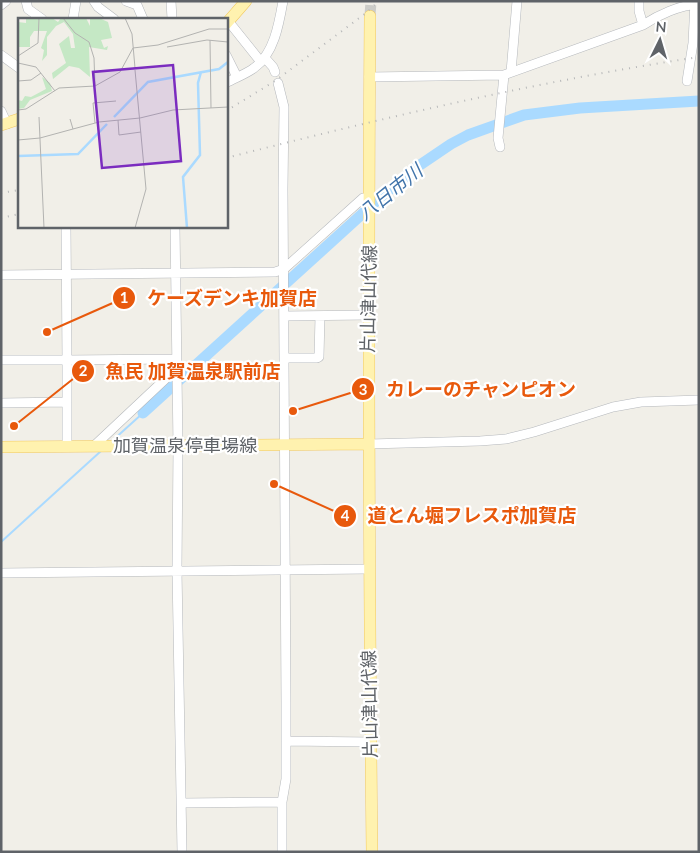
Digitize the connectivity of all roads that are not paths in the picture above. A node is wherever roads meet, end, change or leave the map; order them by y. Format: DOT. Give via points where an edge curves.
graph roads {
  1 [pos="6,1"];
  2 [pos="76,1"];
  3 [pos="94,1"];
  4 [pos="126,1"];
  5 [pos="171,1"];
  6 [pos="246,1"];
  7 [pos="283,1"];
  8 [pos="517,1"];
  9 [pos="639,1"];
  10 [pos="28,2"];
  11 [pos="136,2"];
  12 [pos="696,3"];
  13 [pos="1,5"];
  14 [pos="370,16"];
  15 [pos="40,18"];
  16 [pos="73,18"];
  17 [pos="113,18"];
  18 [pos="143,18"];
  19 [pos="172,18"];
  20 [pos="228,23"];
  21 [pos="643,25"];
  22 [pos="1,55"];
  23 [pos="228,59"];
  24 [pos="263,60"];
  25 [pos="18,67"];
  26 [pos="275,72"];
  27 [pos="508,74"];
  28 [pos="369,76"];
  29 [pos="236,77"];
  30 [pos="687,81"];
  31 [pos="228,82"];
  32 [pos="278,84"];
  33 [pos="1,111"];
  34 [pos="18,119"];
  35 [pos="4,125"];
  36 [pos="499,142"];
  37 [pos="367,197"];
  38 [pos="66,228"];
  39 [pos="175,228"];
  40 [pos="284,271"];
  41 [pos="1,274"];
  42 [pos="66,274"];
  43 [pos="177,274"];
  44 [pos="284,316"];
  45 [pos="320,316"];
  46 [pos="368,316"];
  47 [pos="284,358"];
  48 [pos="176,359"];
  49 [pos="1,360"];
  50 [pos="67,360"];
  51 [pos="176,371"];
  52 [pos="699,400"];
  53 [pos="67,402"];
  54 [pos="1,403"];
  55 [pos="369,444"];
  56 [pos="285,445"];
  57 [pos="67,446"];
  58 [pos="96,446"];
  59 [pos="178,446"];
  60 [pos="1,448"];
  61 [pos="369,569"];
  62 [pos="285,570"];
  63 [pos="177,571"];
  64 [pos="1,573"];
  65 [pos="286,741"];
  66 [pos="371,742"];
  67 [pos="282,802"];
  68 [pos="182,803"];
  69 [pos="182,852"];
  70 [pos="282,852"];
  71 [pos="372,852"];
  1 -- 13 [label="street"];
  2 -- 16 [label="street"];
  3 -- 17 [label="street"];
  4 -- 11 [label="street"];
  5 -- 19 [label="street"];
  6 -- 20 [label="main road"];
  7 -- 24 [label="street" via="272,42"];
  8 -- 27 [label="street"];
  9 -- 21 [label="street"];
  10 -- 15 [label="street" via="28,10"];
  11 -- 18 [label="street"];
  12 -- 21 [label="street" via="655,17"];
  12 -- 30 [label="street"];
  14 -- 28 [label="main road, 片山津山代線"];
  20 -- 24 [label="street"];
  21 -- 27 [label="street"];
  22 -- 25 [label="street"];
  23 -- 29 [label="street"];
  24 -- 26 [label="street"];
  24 -- 29 [label="street"];
  27 -- 28 [label="street"];
  27 -- 36 [label="street" via="499,114"];
  28 -- 37 [label="main road, 片山津山代線"];
  29 -- 31 [label="street"];
  32 -- 40 [label="street" via="284,107"];
  33 -- 35 [label="street"];
  34 -- 35 [label="main road"];
  37 -- 40 [label="street"];
  37 -- 46 [label="main road, 片山津山代線" via="370,218"];
  38 -- 42 [label="street"];
  39 -- 43 [label="street"];
  40 -- 43 [label="street"];
  40 -- 44 [label="street"];
  41 -- 42 [label="street"];
  42 -- 43 [label="street"];
  42 -- 50 [label="street"];
  43 -- 48 [label="street"];
  44 -- 45 [label="street"];
  44 -- 47 [label="street"];
  45 -- 46 [label="street"];
  45 -- 47 [label="street" via="319,357"];
  46 -- 55 [label="main road, 片山津山代線"];
  47 -- 56 [label="street"];
  48 -- 50 [label="street"];
  48 -- 51 [label="street"];
  49 -- 50 [label="street"];
  50 -- 53 [label="street"];
  51 -- 58 [label="street"];
  51 -- 59 [label="street"];
  52 -- 55 [label="street" via="641,402 506,439"];
  53 -- 54 [label="street"];
  53 -- 57 [label="street"];
  55 -- 56 [label="main road, 加賀温泉停車場線"];
  55 -- 61 [label="main road, 片山津山代線"];
  56 -- 59 [label="main road, 加賀温泉停車場線"];
  56 -- 62 [label="street"];
  57 -- 58 [label="main road, 加賀温泉停車場線"];
  57 -- 60 [label="main road, 加賀温泉停車場線"];
  58 -- 59 [label="main road, 加賀温泉停車場線"];
  59 -- 63 [label="street"];
  61 -- 62 [label="street"];
  61 -- 66 [label="main road, 片山津山代線"];
  62 -- 63 [label="street"];
  62 -- 65 [label="street"];
  63 -- 64 [label="street"];
  63 -- 68 [label="street"];
  65 -- 66 [label="street"];
  65 -- 67 [label="street"];
  66 -- 71 [label="main road, 片山津山代線"];
  67 -- 68 [label="street"];
  67 -- 70 [label="street"];
  68 -- 69 [label="street"];
}
